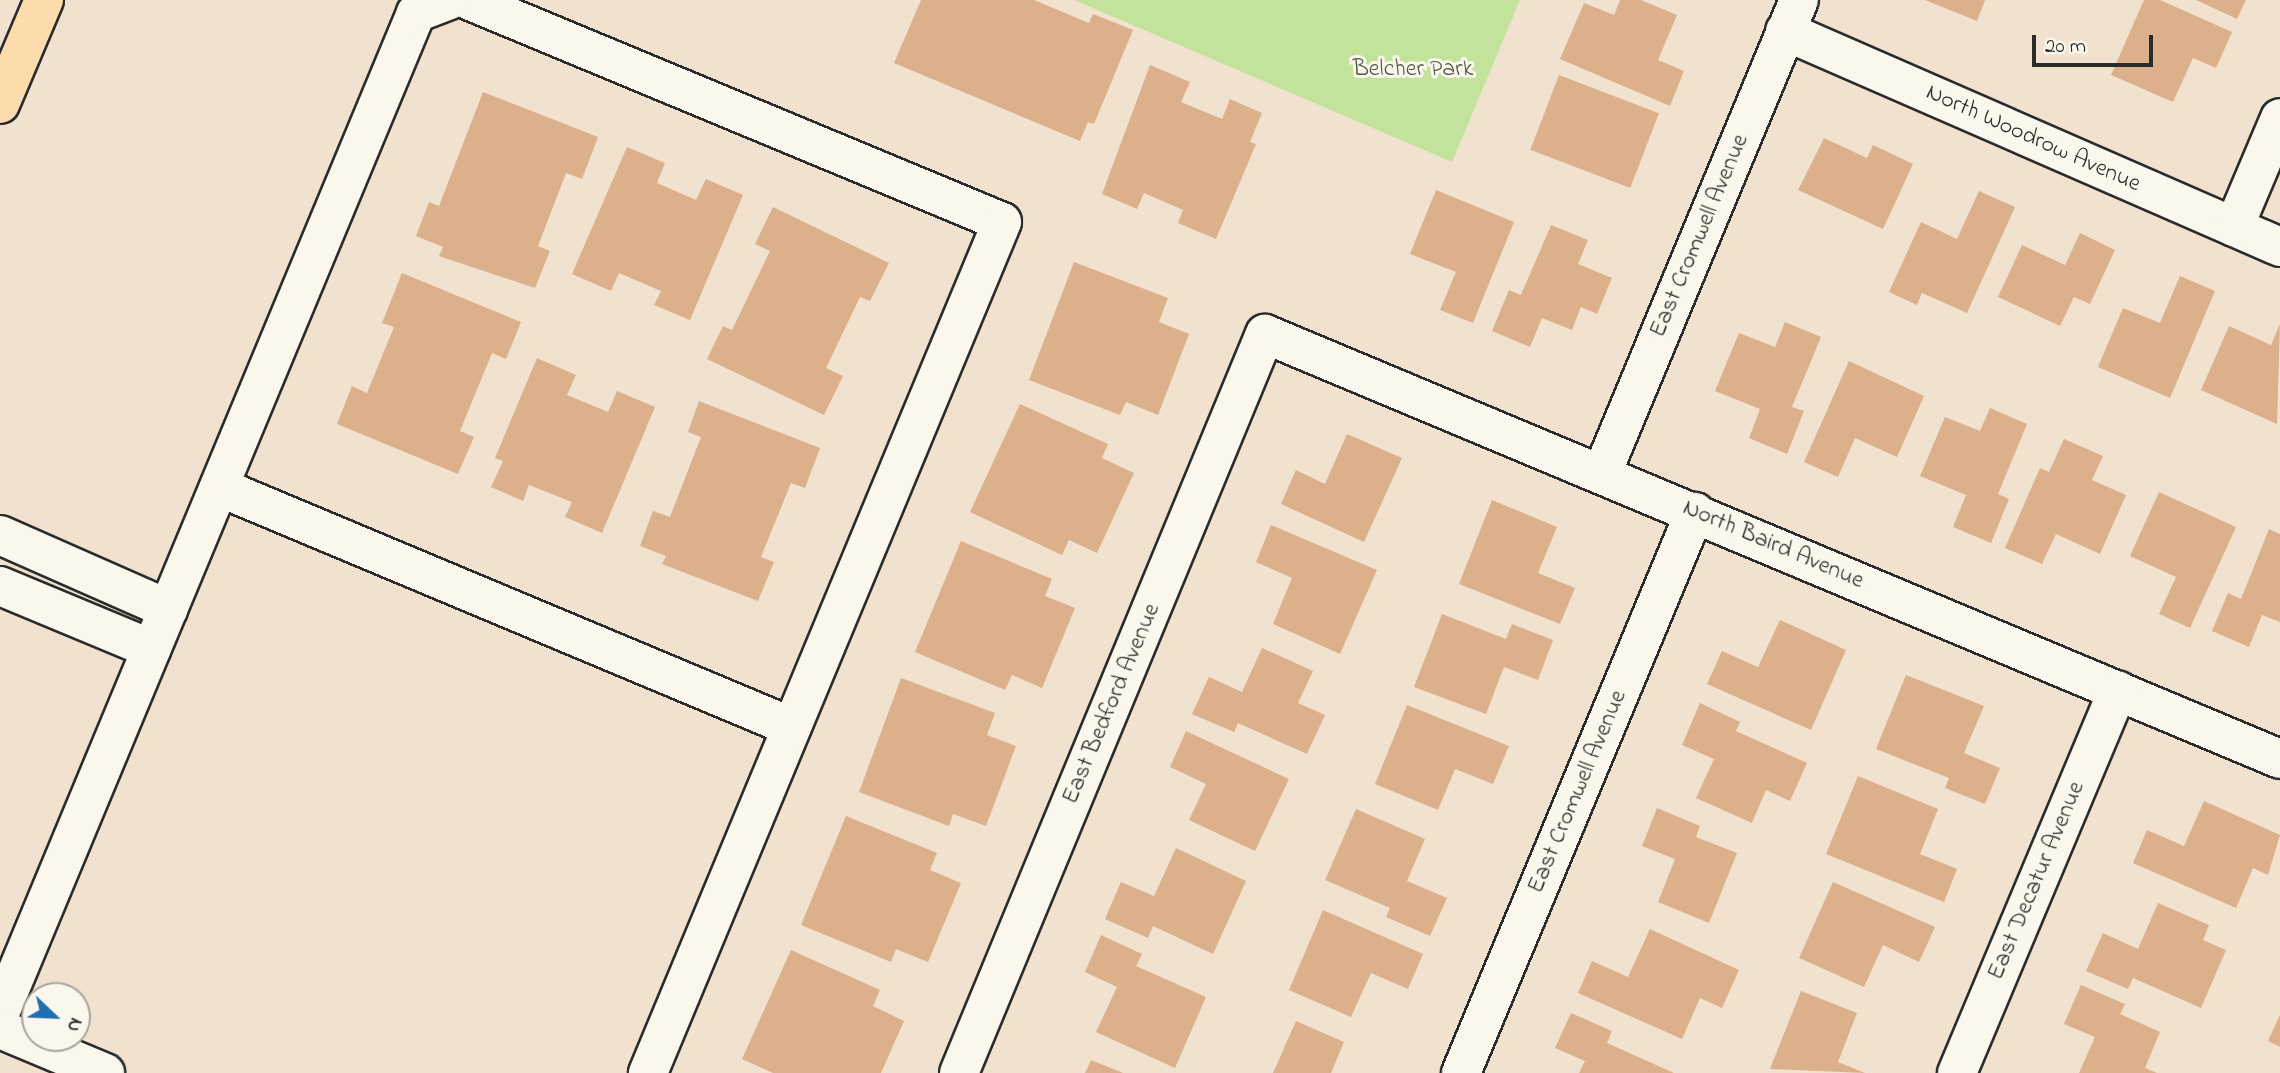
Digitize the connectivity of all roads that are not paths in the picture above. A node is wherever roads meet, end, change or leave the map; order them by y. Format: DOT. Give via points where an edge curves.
graph roads {
  1 [pos="44,0"];
  2 [pos="468,0"];
  3 [pos="417,4"];
  4 [pos="1792,16"];
  5 [pos="0,104"];
  6 [pos="2280,118"];
  7 [pos="2234,227"];
  8 [pos="2280,247"];
  9 [pos="1265,334"];
  10 [pos="1602,473"];
  11 [pos="219,487"];
  12 [pos="1695,512"];
  13 [pos="0,535"];
  14 [pos="0,586"];
  15 [pos="168,609"];
  16 [pos="151,649"];
  17 [pos="2118,690"];
  18 [pos="792,727"];
  19 [pos="2280,760"];
  20 [pos="0,1013"];
  21 [pos="0,1029"];
  22 [pos="105,1073"];
  23 [pos="648,1073"];
  24 [pos="959,1073"];
  25 [pos="1461,1073"];
  26 [pos="1957,1073"];
  1 -- 5 [label="main road"];
  2 -- 18 [label="street" via="1002,222"];
  3 -- 11 [label="street"];
  4 -- 7 [label="street, North Woodrow Avenue"];
  4 -- 10 [label="street, East Cromwell Avenue"];
  6 -- 7 [label="street"];
  7 -- 8 [label="street, North Woodrow Avenue"];
  9 -- 10 [label="street, North Baird Avenue"];
  9 -- 24 [label="street, East Bedford Avenue"];
  10 -- 12 [label="street, North Baird Avenue"];
  11 -- 15 [label="street"];
  11 -- 18 [label="street"];
  12 -- 17 [label="street, North Baird Avenue"];
  12 -- 25 [label="street, East Cromwell Avenue"];
  13 -- 15 [label="street"];
  14 -- 16 [label="street"];
  15 -- 16 [label="street"];
  16 -- 20 [label="street"];
  17 -- 19 [label="street, North Baird Avenue"];
  17 -- 26 [label="street, East Decatur Avenue"];
  18 -- 23 [label="street"];
  21 -- 22 [label="street"];
}
